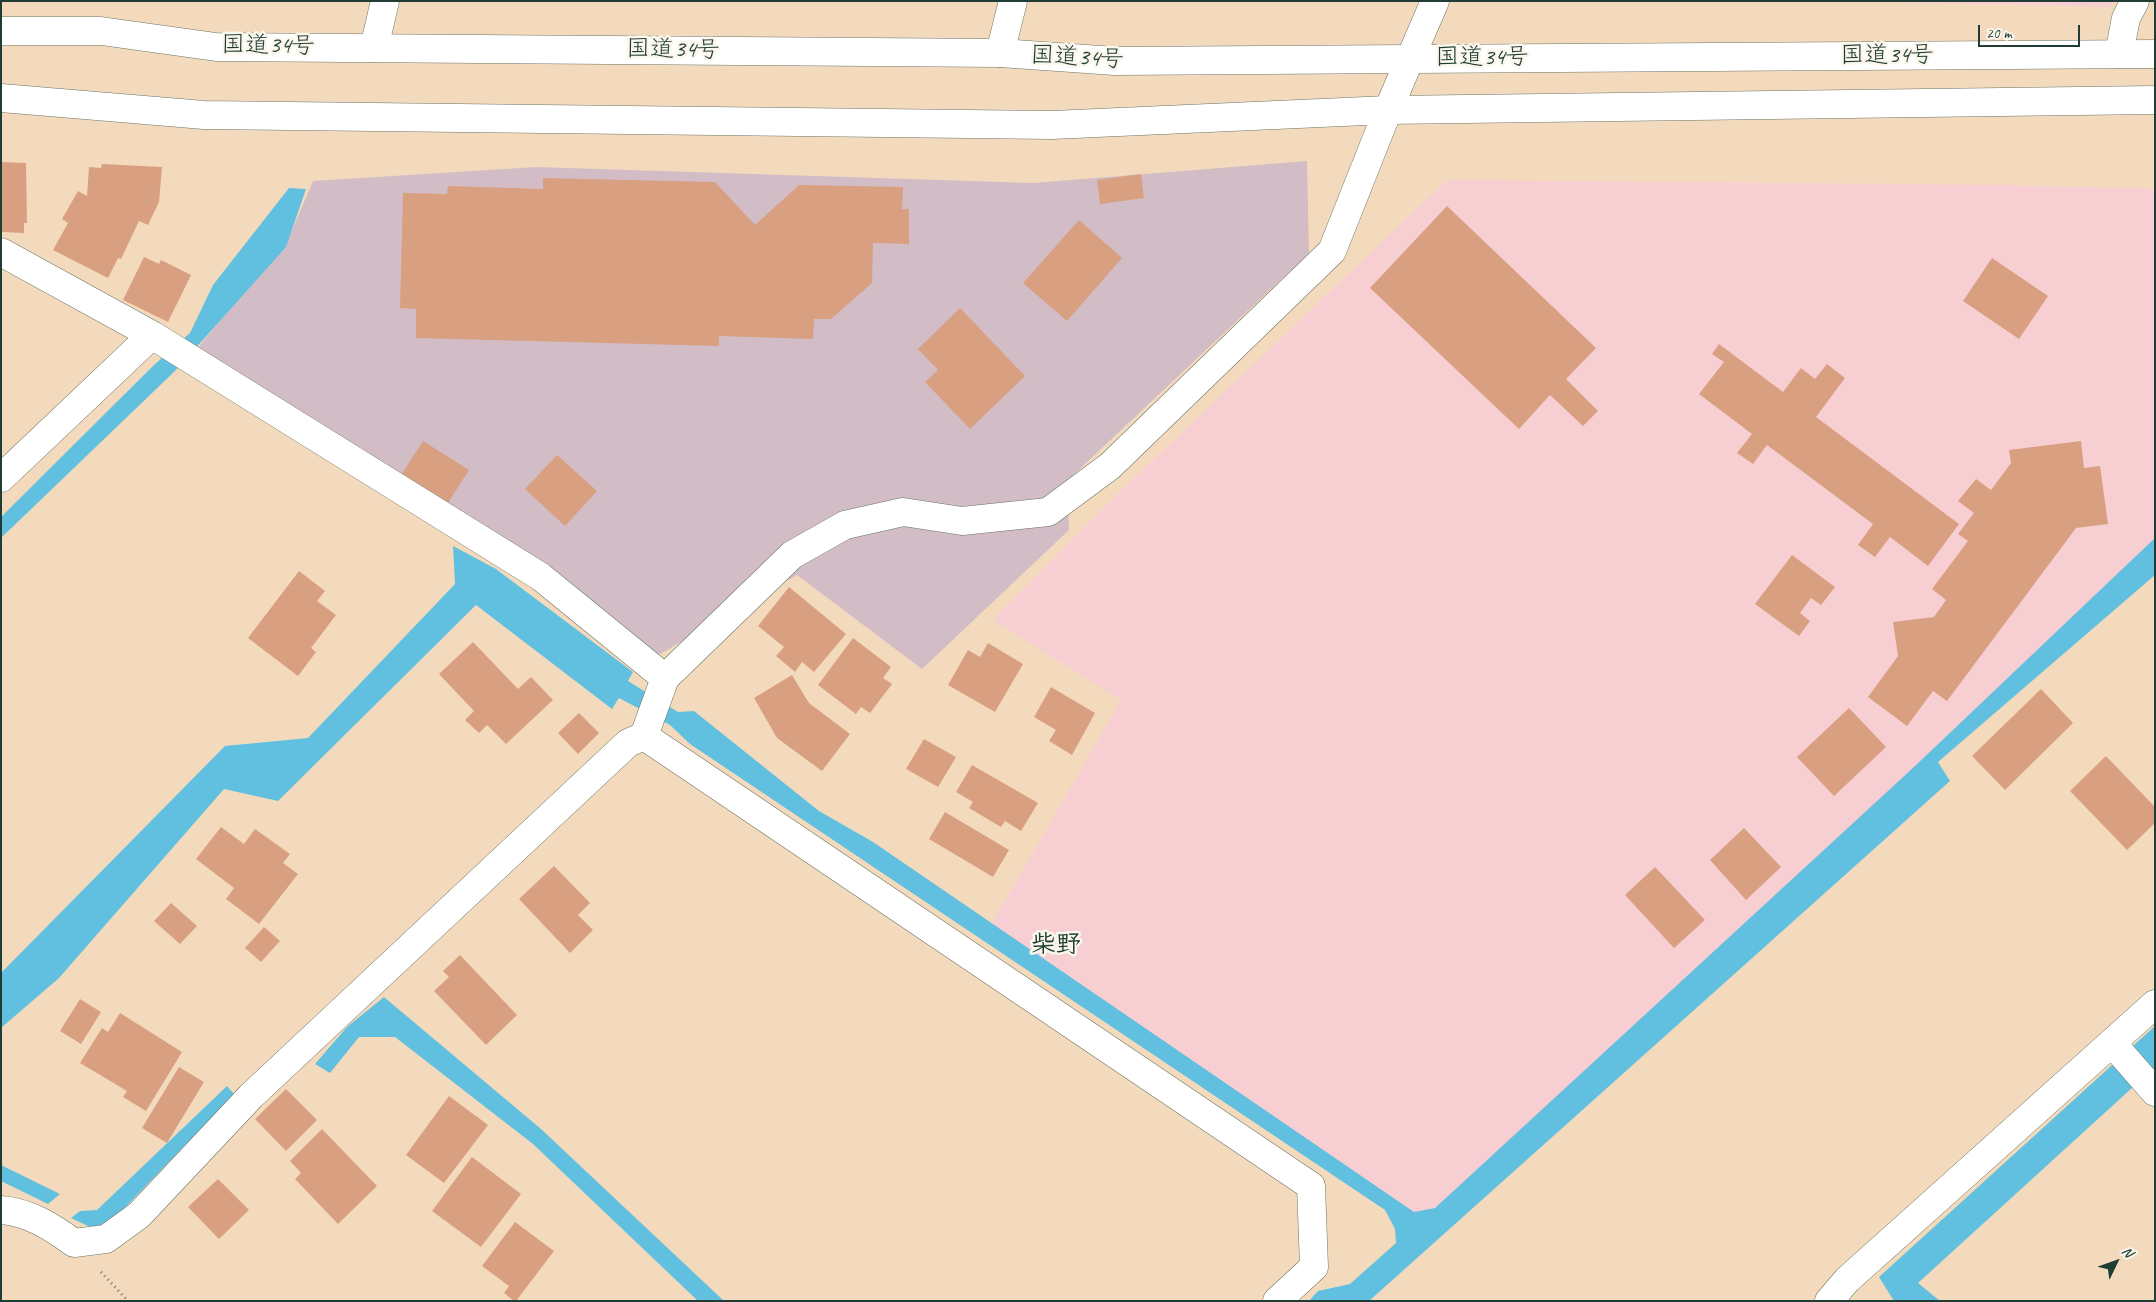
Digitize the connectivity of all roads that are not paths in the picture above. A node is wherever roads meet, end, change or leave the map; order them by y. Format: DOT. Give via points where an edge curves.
graph roads {
  1 [pos="385,1"];
  2 [pos="1013,1"];
  3 [pos="1434,1"];
  4 [pos="2135,1"];
  5 [pos="1,31"];
  6 [pos="374,48"];
  7 [pos="1000,53"];
  8 [pos="2119,54"];
  9 [pos="2155,54"];
  10 [pos="1411,58"];
  11 [pos="1,98"];
  12 [pos="2155,100"];
  13 [pos="1388,110"];
  14 [pos="1,252"];
  15 [pos="158,339"];
  16 [pos="1,478"];
  17 [pos="662,684"];
  18 [pos="647,728"];
  19 [pos="2155,1004"];
  20 [pos="2112,1043"];
  21 [pos="2152,1089"];
  22 [pos="1,1210"];
  23 [pos="1277,1301"];
  24 [pos="1830,1301"];
  1 -- 6 [label="main road"];
  2 -- 7 [label="main road"];
  3 -- 10 [label="main road"];
  4 -- 8 [label="main road" via="2126,18"];
  5 -- 6 [label="main road, 国道34号" via="101,32 216,46"];
  6 -- 7 [label="main road, 国道34号"];
  7 -- 10 [label="main road, 国道34号" via="1115,62"];
  8 -- 9 [label="main road, 国道34号"];
  8 -- 10 [label="main road, 国道34号"];
  10 -- 13 [label="main road"];
  11 -- 13 [label="main road, 国道34号" via="204,115 1052,125"];
  12 -- 13 [label="main road, 国道34号"];
  13 -- 17 [label="main road" via="1332,251 1110,466 1048,512 962,521 903,512 845,525 792,555"];
  14 -- 15 [label="main road"];
  15 -- 16 [label="main road"];
  15 -- 17 [label="main road" via="540,577"];
  17 -- 18 [label="main road"];
  18 -- 22 [label="main road" via="251,1096 139,1215 119,1230 106,1239 74,1244 53,1228 16,1211"];
  18 -- 23 [label="main road" via="1310,1186 1314,1267"];
  19 -- 20 [label="main road"];
  20 -- 21 [label="main road"];
  20 -- 24 [label="main road" via="1847,1280"];
}
